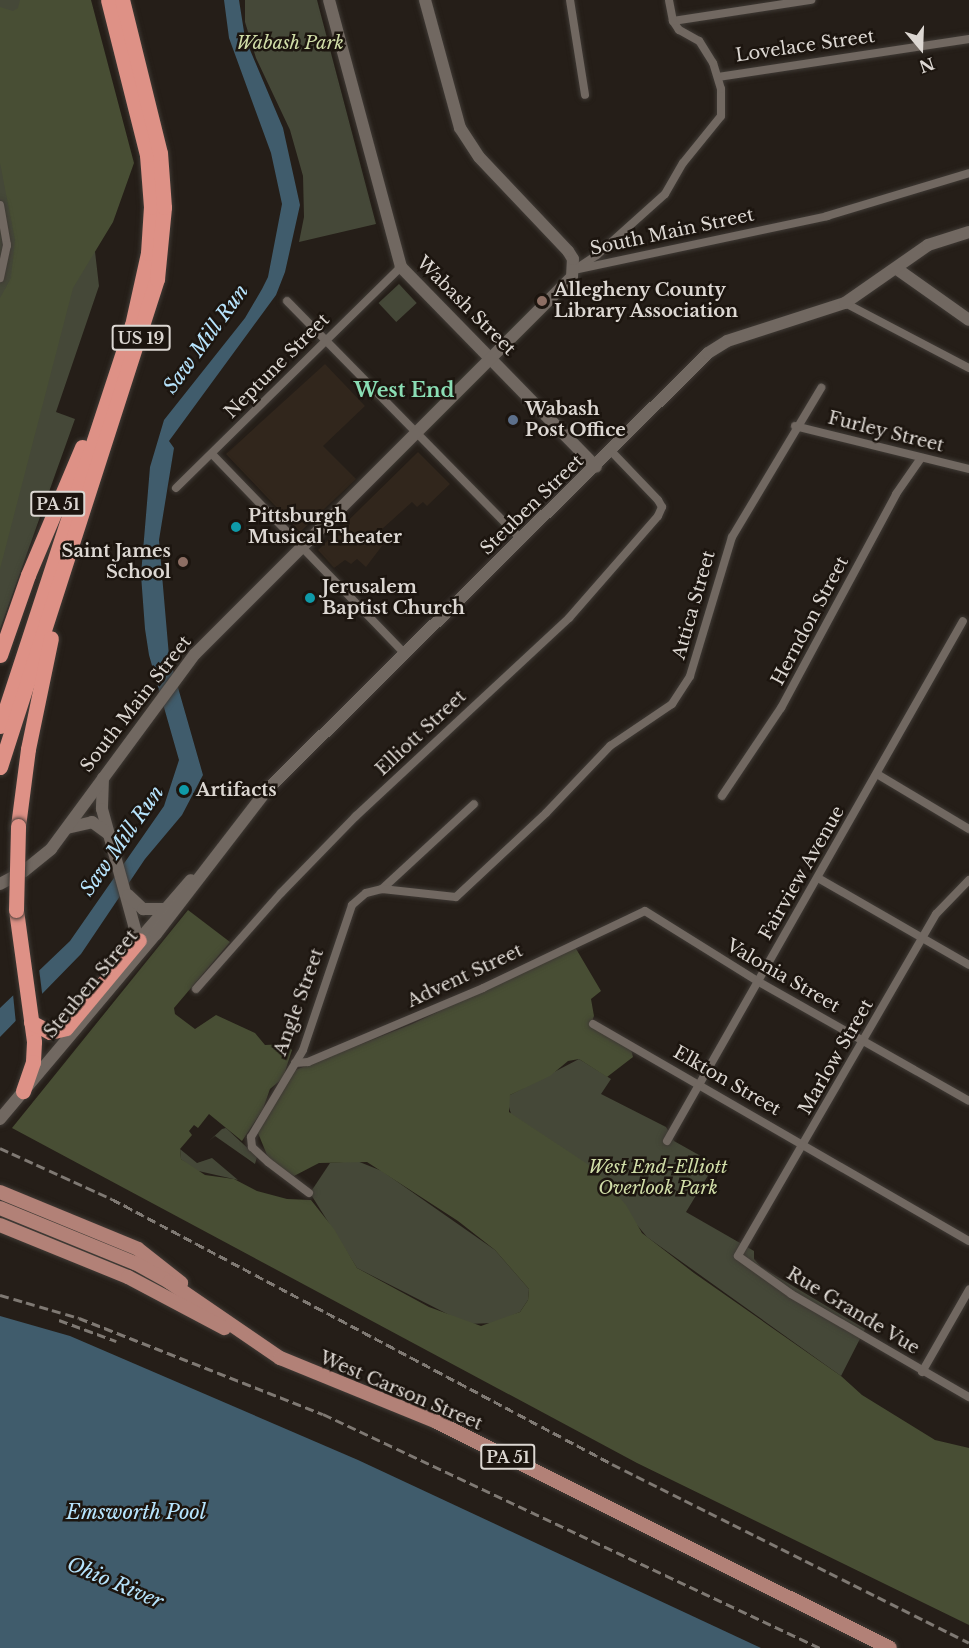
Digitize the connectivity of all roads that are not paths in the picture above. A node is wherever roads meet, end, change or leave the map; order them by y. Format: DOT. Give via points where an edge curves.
graph roads {
  1 [pos="108,0"];
  2 [pos="122,0"];
  3 [pos="329,0"];
  4 [pos="425,0"];
  5 [pos="570,0"];
  6 [pos="669,0"];
  7 [pos="812,0"];
  8 [pos="673,21"];
  9 [pos="969,39"];
  10 [pos="718,77"];
  11 [pos="585,95"];
  12 [pos="969,173"];
  13 [pos="0,205"];
  14 [pos="969,232"];
  15 [pos="401,267"];
  16 [pos="897,268"];
  17 [pos="574,270"];
  18 [pos="0,278"];
  19 [pos="287,301"];
  20 [pos="845,303"];
  21 [pos="969,320"];
  22 [pos="326,341"];
  23 [pos="121,356"];
  24 [pos="494,358"];
  25 [pos="969,368"];
  26 [pos="820,388"];
  27 [pos="795,426"];
  28 [pos="417,435"];
  29 [pos="612,452"];
  30 [pos="212,454"];
  31 [pos="921,458"];
  32 [pos="596,467"];
  33 [pos="969,469"];
  34 [pos="176,488"];
  35 [pos="522,540"];
  36 [pos="302,548"];
  37 [pos="69,556"];
  38 [pos="963,621"];
  39 [pos="405,654"];
  40 [pos="0,655"];
  41 [pos="0,726"];
  42 [pos="0,767"];
  43 [pos="877,774"];
  44 [pos="103,777"];
  45 [pos="722,796"];
  46 [pos="474,804"];
  47 [pos="67,828"];
  48 [pos="969,829"];
  49 [pos="111,837"];
  50 [pos="205,868"];
  51 [pos="819,878"];
  52 [pos="969,880"];
  53 [pos="0,884"];
  54 [pos="382,889"];
  55 [pos="127,894"];
  56 [pos="163,909"];
  57 [pos="645,911"];
  58 [pos="922,938"];
  59 [pos="140,945"];
  60 [pos="969,965"];
  61 [pos="759,982"];
  62 [pos="196,989"];
  63 [pos="31,1022"];
  64 [pos="593,1024"];
  65 [pos="863,1041"];
  66 [pos="295,1063"];
  67 [pos="699,1084"];
  68 [pos="23,1091"];
  69 [pos="969,1101"];
  70 [pos="0,1119"];
  71 [pos="667,1141"];
  72 [pos="806,1145"];
  73 [pos="0,1192"];
  74 [pos="309,1193"];
  75 [pos="0,1208"];
  76 [pos="0,1225"];
  77 [pos="969,1240"];
  78 [pos="738,1256"];
  79 [pos="969,1290"];
  80 [pos="211,1312"];
  81 [pos="250,1341"];
  82 [pos="922,1372"];
  83 [pos="969,1397"];
  84 [pos="890,1648"];
  1 -- 23 [label="highway, US 19" via="143,129 150,181 144,276"];
  2 -- 37 [label="highway, US 19" via="160,153 164,207 160,255 144,329"];
  3 -- 15 [label="main road, Wabash Street"];
  4 -- 17 [label="main road" via="460,128 479,157 568,250"];
  5 -- 11 [label="street"];
  6 -- 8 [label="street"];
  7 -- 8 [label="street"];
  8 -- 10 [label="street" via="707,50"];
  9 -- 10 [label="street, Lovelace Street"];
  10 -- 17 [label="street" via="722,103 717,125 683,163 665,194 597,255"];
  12 -- 17 [label="street, South Main Street" via="827,216"];
  13 -- 18 [label="street" via="8,245"];
  14 -- 16 [label="main road, Steuben Street" via="928,245"];
  15 -- 22 [label="street, Neptune Street"];
  15 -- 24 [label="main road, Wabash Street"];
  16 -- 20 [label="main road, Steuben Street"];
  16 -- 21 [label="main road"];
  17 -- 24 [label="main road, South Main Street" via="563,289"];
  19 -- 22 [label="street"];
  20 -- 25 [label="street"];
  20 -- 29 [label="main road, Steuben Street" via="726,341 708,353"];
  22 -- 28 [label="street"];
  22 -- 30 [label="street, Neptune Street"];
  23 -- 40 [label="highway, PA 51" via="37,553"];
  23 -- 41 [label="highway, US 19"];
  24 -- 28 [label="main road, South Main Street"];
  24 -- 32 [label="main road, Wabash Street"];
  26 -- 27 [label="street, Attica Street"];
  27 -- 31 [label="street, Furley Street"];
  27 -- 54 [label="street, Attica Street" via="732,537 703,640 683,690 672,704 610,746 546,813 456,897"];
  28 -- 35 [label="street"];
  28 -- 36 [label="main road, South Main Street"];
  29 -- 32 [label="main road, Steuben Street"];
  29 -- 62 [label="street, Elliott Street" via="658,500 662,507 658,516 569,618 356,816 281,892"];
  30 -- 34 [label="street, Neptune Street"];
  30 -- 36 [label="street"];
  31 -- 33 [label="street, Furley Street"];
  31 -- 45 [label="street, Herndon Street" via="896,494 781,708"];
  32 -- 35 [label="main road, Steuben Street"];
  35 -- 39 [label="main road, Steuben Street"];
  36 -- 39 [label="street"];
  36 -- 44 [label="main road, South Main Street" via="176,676"];
  37 -- 42 [label="highway, US 19"];
  37 -- 63 [label="highway, bridge" via="34,717 18,826 16,910"];
  38 -- 43 [label="street, Fairview Avenue"];
  39 -- 50 [label="main road, Steuben Street" via="279,778"];
  43 -- 48 [label="street"];
  43 -- 51 [label="street, Fairview Avenue"];
  44 -- 47 [label="main road, South Main Street"];
  44 -- 49 [label="main road" via="101,803"];
  46 -- 54 [label="street, Angle Street"];
  47 -- 49 [label="main road" via="92,822"];
  47 -- 53 [label="main road, South Main Street" via="43,856"];
  49 -- 55 [label="main road"];
  50 -- 56 [label="main road, Steuben Street"];
  50 -- 59 [label="main road, Steuben Street" via="183,901"];
  51 -- 58 [label="street"];
  51 -- 61 [label="street, Fairview Avenue"];
  52 -- 58 [label="street, Marlow Street" via="951,895"];
  54 -- 66 [label="street, Angle Street" via="366,893 352,905"];
  55 -- 56 [label="main road" via="143,909"];
  55 -- 59 [label="main road"];
  56 -- 59 [label="main road, Steuben Street"];
  57 -- 61 [label="street, Valonia Street"];
  57 -- 66 [label="street, Advent Street" via="473,993 308,1062"];
  58 -- 60 [label="street"];
  58 -- 65 [label="street, Marlow Street"];
  59 -- 63 [label="highway" via="66,1028 50,1032"];
  59 -- 68 [label="main road, Steuben Street"];
  61 -- 65 [label="street, Valonia Street"];
  61 -- 67 [label="street, Fairview Avenue"];
  63 -- 68 [label="highway" via="34,1052"];
  64 -- 67 [label="street, Elkton Street"];
  65 -- 69 [label="street, Valonia Street"];
  65 -- 72 [label="street, Marlow Street"];
  66 -- 74 [label="street, Angle Street" via="251,1137 252,1148"];
  67 -- 71 [label="street, Fairview Avenue"];
  67 -- 72 [label="street, Elkton Street"];
  68 -- 70 [label="main road, Steuben Street"];
  72 -- 77 [label="street, Elkton Street"];
  72 -- 78 [label="street, Marlow Street"];
  73 -- 80 [label="main road" via="138,1249 168,1270"];
  75 -- 80 [label="main road, West Carson Street / PA 51" via="135,1263"];
  76 -- 81 [label="main road" via="128,1277"];
  78 -- 82 [label="street, Rue Grande Vue" via="782,1289"];
  79 -- 82 [label="street"];
  80 -- 81 [label="main road, West Carson Street / PA 51"];
  81 -- 84 [label="main road, West Carson Street / PA 51" via="296,1366 437,1422"];
  82 -- 83 [label="street, Rue Grande Vue"];
}
